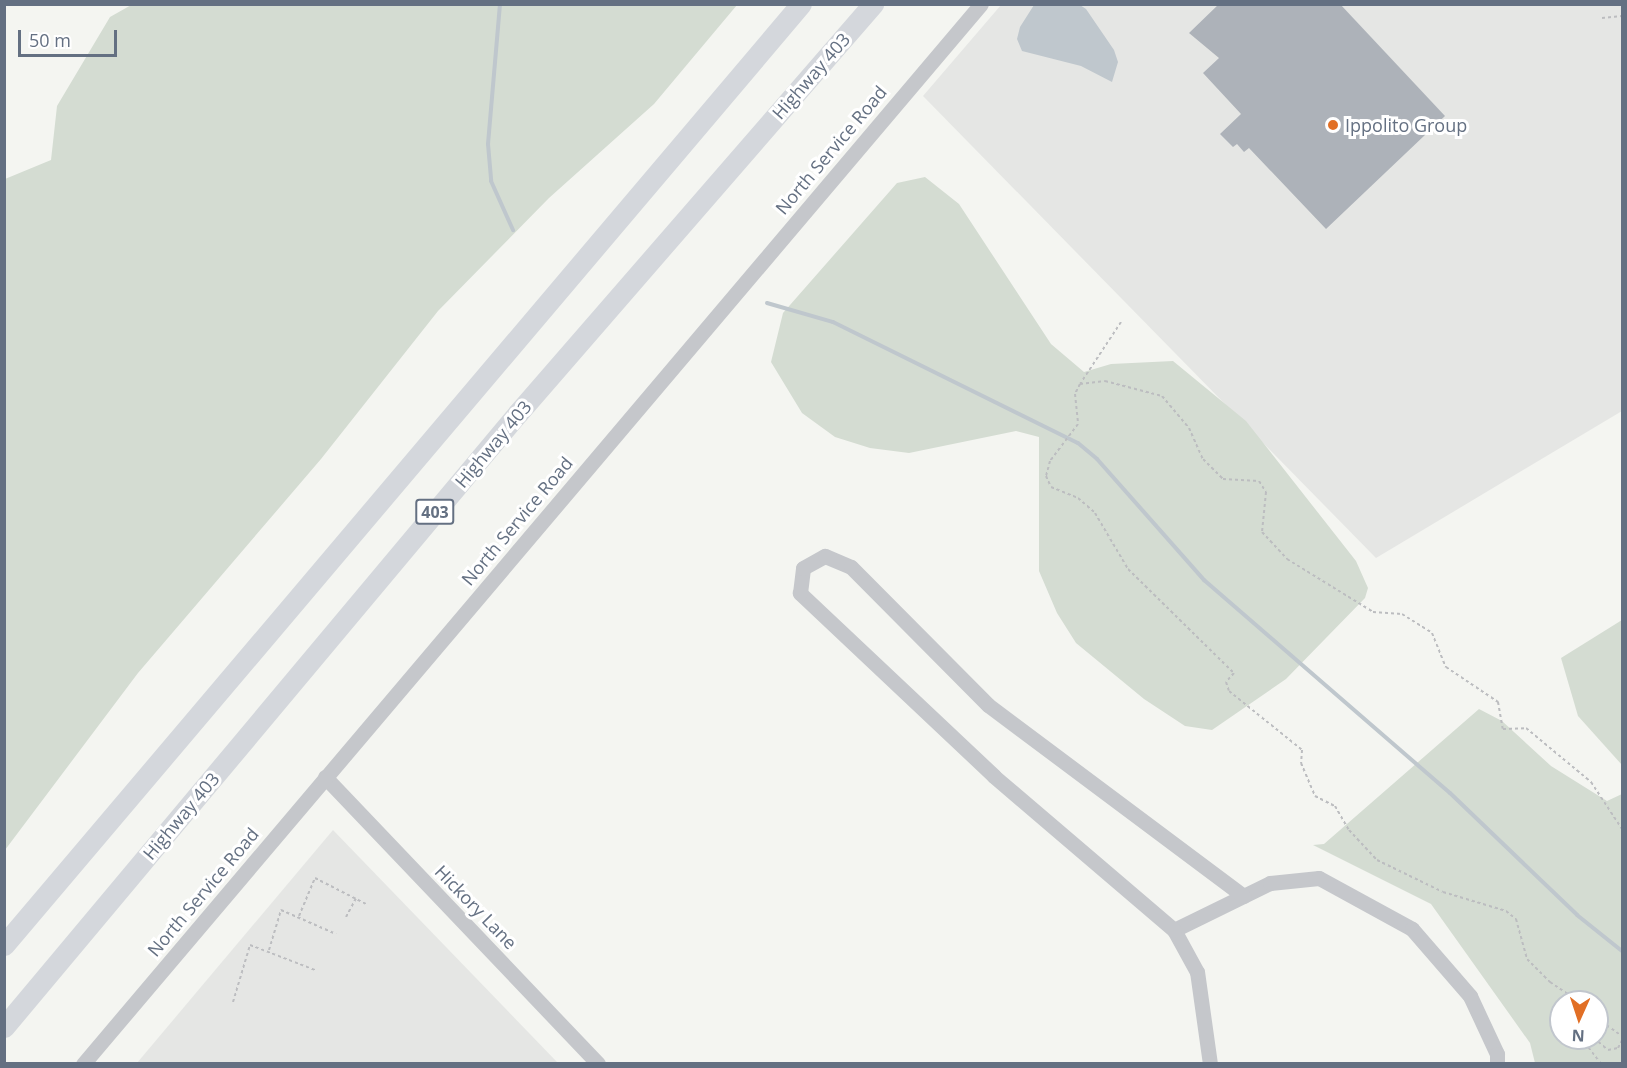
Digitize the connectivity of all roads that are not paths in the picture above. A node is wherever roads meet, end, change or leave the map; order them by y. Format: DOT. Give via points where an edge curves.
graph roads {
  1 [pos="801,4"];
  2 [pos="873,4"];
  3 [pos="981,4"];
  4 [pos="325,777"];
  5 [pos="1243,896"];
  6 [pos="1174,930"];
  7 [pos="4,945"];
  8 [pos="4,1027"];
  9 [pos="83,1064"];
  10 [pos="598,1064"];
  11 [pos="1210,1064"];
  12 [pos="1497,1064"];
  1 -- 7 [label="highway, 403"];
  2 -- 8 [label="highway, Highway 403 / 403" via="518,413"];
  3 -- 4 [label="street, North Service Road"];
  4 -- 9 [label="street, North Service Road"];
  4 -- 10 [label="street, Hickory Lane"];
  5 -- 6 [label="street"];
  5 -- 6 [label="street" via="988,705 851,567 825,556 803,568 800,593 994,776"];
  5 -- 12 [label="street" via="1270,883 1319,878 1412,929 1470,996 1497,1054"];
  6 -- 11 [label="street" via="1197,972"];
}
